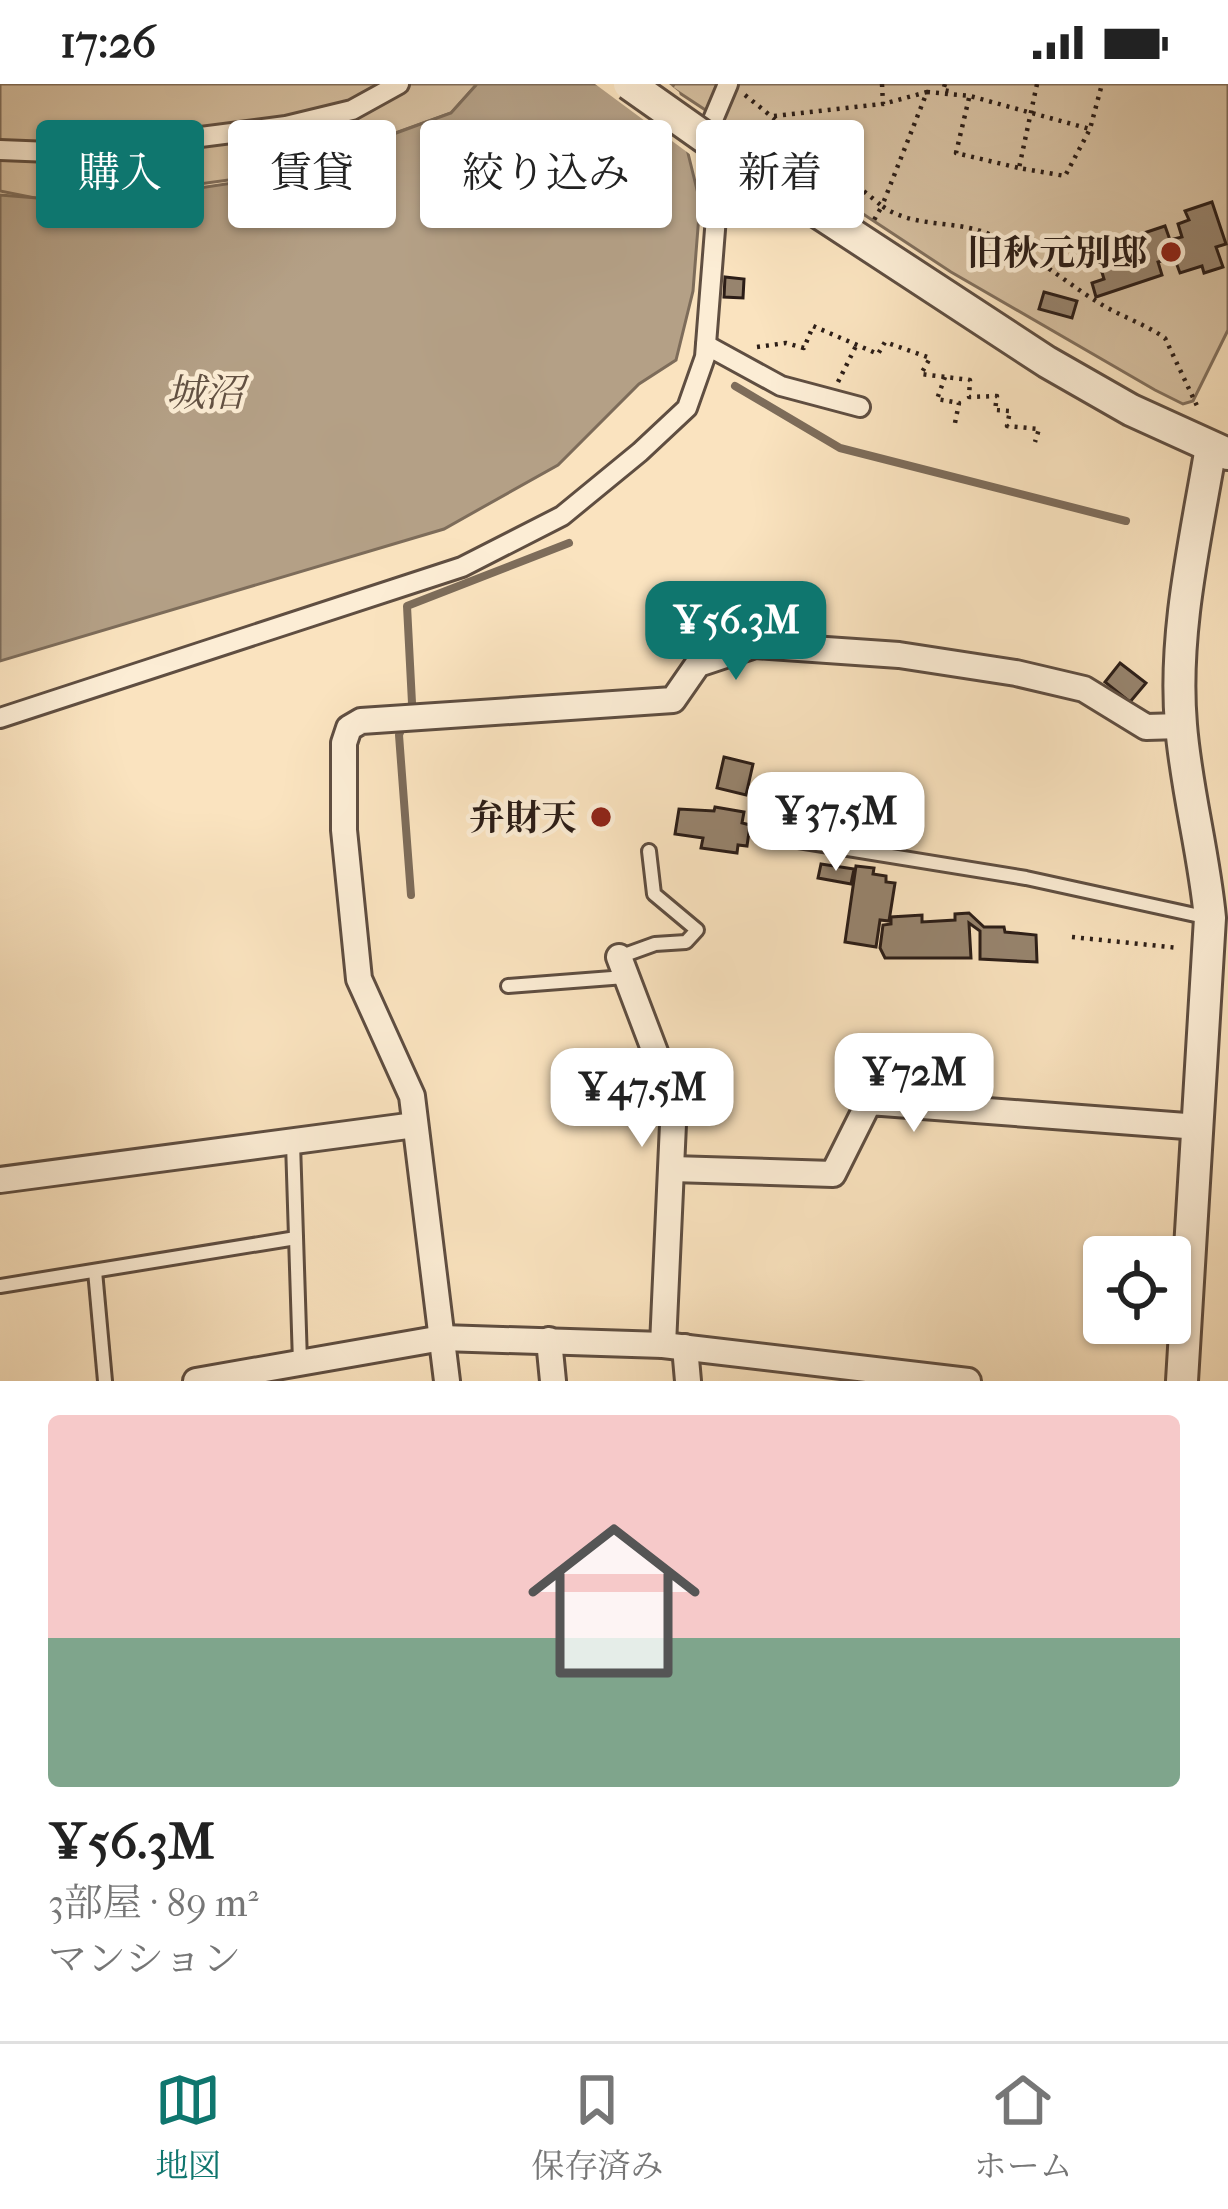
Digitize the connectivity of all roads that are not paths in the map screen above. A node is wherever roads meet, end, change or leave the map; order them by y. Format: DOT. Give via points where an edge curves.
graph roads {
  1 [pos="399,84"];
  2 [pos="629,84"];
  3 [pos="730,84"];
  4 [pos="0,150"];
  5 [pos="706,345"];
  6 [pos="860,407"];
  7 [pos="1213,448"];
  8 [pos="0,718"];
  9 [pos="1181,726"];
  10 [pos="780,838"];
  11 [pos="649,851"];
  12 [pos="1210,918"];
  13 [pos="622,967"];
  14 [pos="508,986"];
  15 [pos="416,1125"];
  16 [pos="1199,1127"];
  17 [pos="292,1142"];
  18 [pos="672,1169"];
  19 [pos="0,1180"];
  20 [pos="296,1238"];
  21 [pos="95,1271"];
  22 [pos="0,1286"];
  23 [pos="442,1339"];
  24 [pos="549,1340"];
  25 [pos="674,1346"];
  26 [pos="300,1363"];
  27 [pos="105,1381"];
  28 [pos="196,1381"];
  29 [pos="446,1381"];
  30 [pos="553,1381"];
  31 [pos="688,1381"];
  32 [pos="968,1381"];
  33 [pos="1182,1381"];
  1 -- 4 [label="street" via="352,110 286,126 76,153"];
  2 -- 7 [label="street, bridge" via="1047,362"];
  3 -- 5 [label="street" via="707,134 716,217"];
  5 -- 6 [label="street" via="781,386"];
  5 -- 8 [label="street" via="695,388 672,423 562,516 499,552"];
  7 -- 9 [label="street" via="1180,665"];
  9 -- 12 [label="street"];
  9 -- 15 [label="street" via="1146,727 1084,689 1016,673 755,645 698,664 673,700 349,728 344,830 359,979 412,1096"];
  10 -- 12 [label="lane"];
  11 -- 13 [label="lane" via="654,894 697,930 686,942 655,944"];
  12 -- 16 [label="street"];
  13 -- 14 [label="lane"];
  13 -- 18 [label="street" via="674,1102"];
  15 -- 17 [label="street"];
  15 -- 23 [label="street"];
  16 -- 18 [label="street" via="869,1102 833,1174"];
  16 -- 33 [label="street"];
  17 -- 19 [label="street"];
  17 -- 20 [label="lane"];
  18 -- 25 [label="street"];
  20 -- 21 [label="lane"];
  20 -- 26 [label="lane"];
  21 -- 22 [label="lane"];
  21 -- 27 [label="lane"];
  23 -- 24 [label="street"];
  23 -- 26 [label="street"];
  23 -- 29 [label="street"];
  24 -- 25 [label="street"];
  24 -- 30 [label="street"];
  25 -- 31 [label="street"];
  25 -- 32 [label="street"];
  26 -- 28 [label="street"];
}
